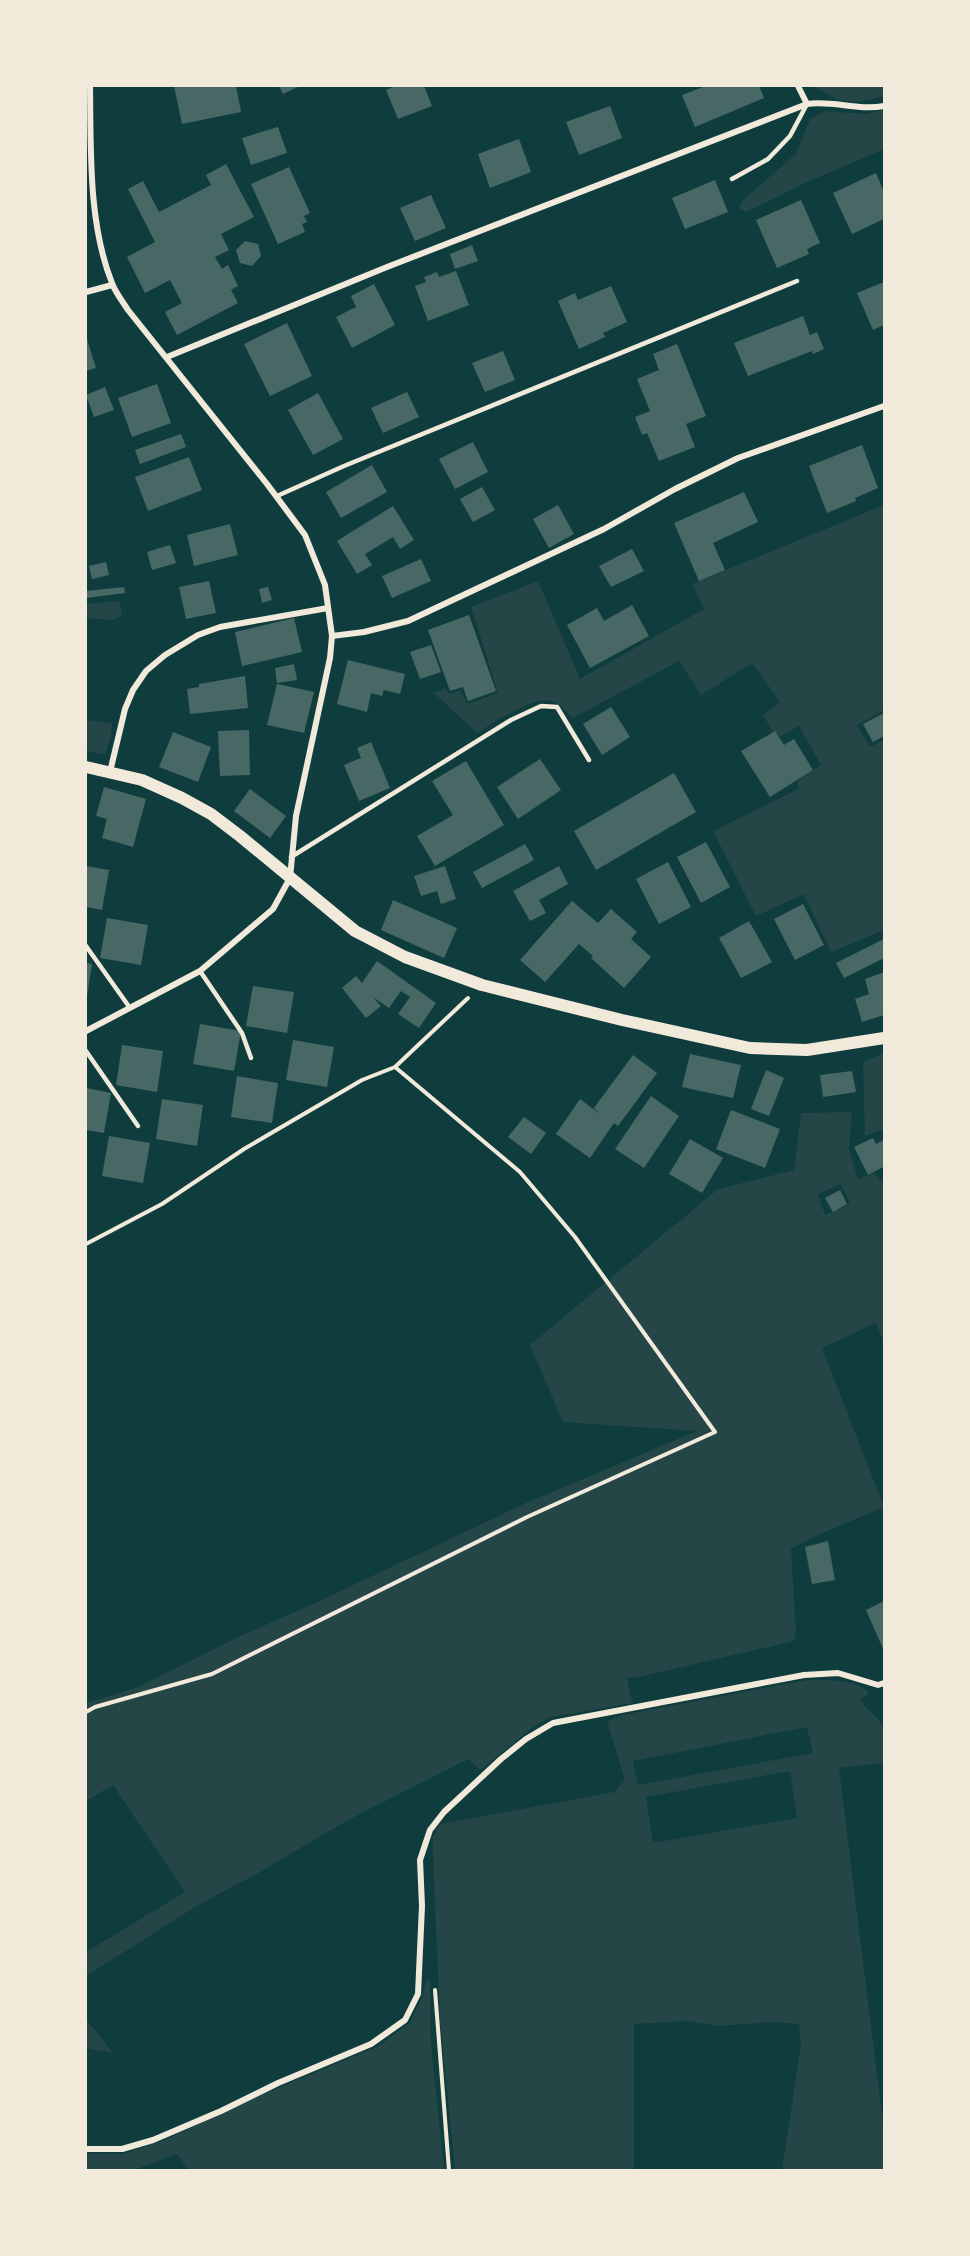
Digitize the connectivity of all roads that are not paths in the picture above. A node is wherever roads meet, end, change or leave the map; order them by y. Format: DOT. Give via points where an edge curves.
graph roads {
  1 [pos="90,86"];
  2 [pos="798,86"];
  3 [pos="807,104"];
  4 [pos="885,106"];
  5 [pos="732,179"];
  6 [pos="797,281"];
  7 [pos="112,285"];
  8 [pos="86,292"];
  9 [pos="167,357"];
  10 [pos="885,406"];
  11 [pos="277,496"];
  12 [pos="328,608"];
  13 [pos="332,636"];
  14 [pos="589,760"];
  15 [pos="86,767"];
  16 [pos="110,773"];
  17 [pos="291,857"];
  18 [pos="290,878"];
  19 [pos="86,946"];
  20 [pos="200,971"];
  21 [pos="130,1008"];
  22 [pos="86,1032"];
  23 [pos="885,1038"];
  24 [pos="86,1051"];
  25 [pos="251,1058"];
  26 [pos="138,1126"];
  27 [pos="881,1684"];
  28 [pos="86,2149"];
  1 -- 7 [label="street" via="98,241"];
  2 -- 3 [label="street"];
  3 -- 4 [label="street"];
  3 -- 5 [label="lane" via="790,136 768,159"];
  3 -- 9 [label="street"];
  6 -- 11 [label="lane"];
  7 -- 8 [label="street"];
  7 -- 9 [label="street"];
  9 -- 11 [label="street"];
  10 -- 13 [label="street" via="738,458 604,529 408,621"];
  11 -- 12 [label="street" via="305,535 325,585"];
  12 -- 13 [label="street"];
  12 -- 16 [label="street" via="220,627 198,634 165,655 146,671 133,690"];
  13 -- 17 [label="street"];
  14 -- 17 [label="lane" via="557,707 541,706 511,720"];
  15 -- 16 [label="main road"];
  16 -- 18 [label="main road" via="142,780 211,814"];
  17 -- 18 [label="street"];
  18 -- 20 [label="street" via="273,909"];
  18 -- 23 [label="main road" via="355,931 405,957 482,985 750,1048 807,1050"];
  19 -- 21 [label="lane"];
  20 -- 21 [label="street"];
  20 -- 25 [label="lane" via="242,1033"];
  21 -- 22 [label="street"];
  24 -- 26 [label="lane"];
  27 -- 28 [label="street" via="838,1673 804,1675 553,1723 501,1759 430,1830 420,1860 418,1994 405,2020 371,2044 153,2140 122,2150"];
}
